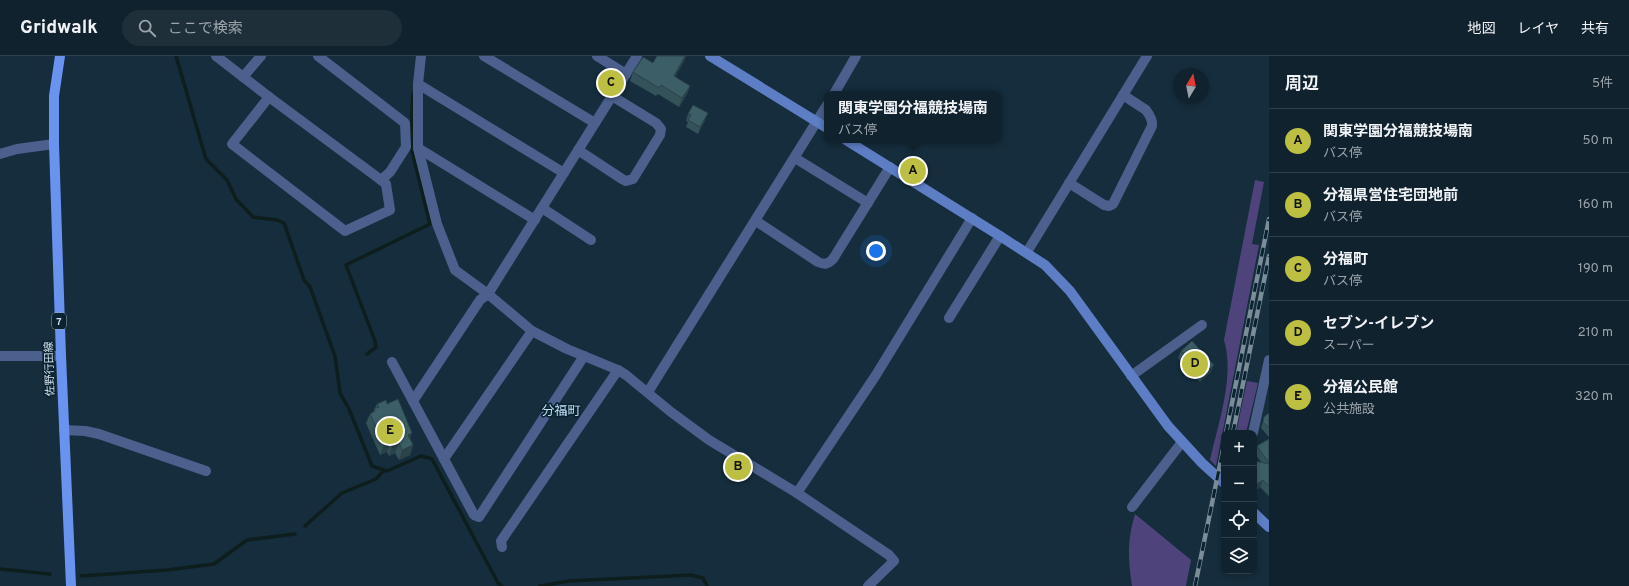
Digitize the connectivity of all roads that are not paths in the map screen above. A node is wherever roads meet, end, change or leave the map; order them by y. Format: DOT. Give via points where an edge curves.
graph roads {
  1 [pos="60,56"];
  2 [pos="216,56"];
  3 [pos="261,56"];
  4 [pos="318,56"];
  5 [pos="421,56"];
  6 [pos="484,56"];
  7 [pos="597,56"];
  8 [pos="637,56"];
  9 [pos="710,56"];
  10 [pos="856,56"];
  11 [pos="1147,56"];
  12 [pos="626,74"];
  13 [pos="243,77"];
  14 [pos="418,84"];
  15 [pos="836,91"];
  16 [pos="1123,95"];
  17 [pos="612,96"];
  18 [pos="269,97"];
  19 [pos="824,110"];
  20 [pos="817,122"];
  21 [pos="595,123"];
  22 [pos="824,126"];
  23 [pos="851,143"];
  24 [pos="54,144"];
  25 [pos="418,148"];
  26 [pos="578,150"];
  27 [pos="0,154"];
  28 [pos="795,158"];
  29 [pos="890,167"];
  30 [pos="564,173"];
  31 [pos="381,180"];
  32 [pos="1069,183"];
  33 [pos="868,203"];
  34 [pos="542,208"];
  35 [pos="972,218"];
  36 [pos="535,220"];
  37 [pos="756,221"];
  38 [pos="1000,236"];
  39 [pos="591,240"];
  40 [pos="1027,252"];
  41 [pos="488,294"];
  42 [pos="949,318"];
  43 [pos="1202,325"];
  44 [pos="532,331"];
  45 [pos="0,356"];
  46 [pos="60,356"];
  47 [pos="584,356"];
  48 [pos="1269,360"];
  49 [pos="392,362"];
  50 [pos="618,370"];
  51 [pos="1131,376"];
  52 [pos="648,392"];
  53 [pos="413,401"];
  54 [pos="64,430"];
  55 [pos="1254,430"];
  56 [pos="1182,442"];
  57 [pos="444,459"];
  58 [pos="206,471"];
  59 [pos="1221,481"];
  60 [pos="798,493"];
  61 [pos="1132,507"];
  62 [pos="1257,516"];
  63 [pos="1269,527"];
  64 [pos="502,547"];
  65 [pos="71,586"];
  66 [pos="868,586"];
  1 -- 24 [label="main road, 佐野行田線 / 7" via="54,96"];
  2 -- 13 [label="street"];
  3 -- 13 [label="street"];
  4 -- 31 [label="street" via="405,123 406,147 390,172"];
  5 -- 14 [label="street"];
  6 -- 21 [label="street"];
  7 -- 12 [label="street"];
  8 -- 12 [label="street"];
  9 -- 20 [label="street"];
  10 -- 15 [label="street"];
  11 -- 16 [label="street"];
  12 -- 17 [label="street"];
  13 -- 18 [label="street"];
  14 -- 25 [label="street"];
  14 -- 30 [label="street"];
  16 -- 32 [label="street"];
  16 -- 32 [label="street" via="1146,110 1152,123 1113,204 1104,205"];
  17 -- 21 [label="street"];
  17 -- 26 [label="street" via="656,123 661,129 660,135 633,179 622,179"];
  18 -- 31 [label="street"];
  18 -- 31 [label="street" via="232,144 345,231 390,210 386,184"];
  19 -- 20 [label="street"];
  20 -- 22 [label="street"];
  20 -- 28 [label="street"];
  21 -- 26 [label="street"];
  23 -- 29 [label="street"];
  24 -- 27 [label="street" via="16,149"];
  24 -- 46 [label="main road, 佐野行田線 / 7"];
  25 -- 36 [label="street"];
  25 -- 41 [label="street" via="437,224 455,270"];
  26 -- 30 [label="street"];
  28 -- 33 [label="street"];
  28 -- 37 [label="street"];
  29 -- 33 [label="street"];
  29 -- 35 [label="street"];
  30 -- 34 [label="street"];
  32 -- 40 [label="street"];
  33 -- 37 [label="street" via="833,259 823,264"];
  34 -- 36 [label="street"];
  34 -- 39 [label="street"];
  35 -- 38 [label="street"];
  35 -- 60 [label="street" via="876,375"];
  36 -- 41 [label="street"];
  37 -- 52 [label="street"];
  38 -- 40 [label="street"];
  38 -- 42 [label="street"];
  40 -- 51 [label="street" via="1045,265 1070,291"];
  41 -- 44 [label="street"];
  41 -- 53 [label="street" via="480,300"];
  43 -- 51 [label="street"];
  44 -- 47 [label="street"];
  44 -- 57 [label="street"];
  45 -- 46 [label="street"];
  46 -- 54 [label="main road, 佐野行田線 / 7"];
  47 -- 50 [label="street"];
  47 -- 57 [label="street" via="479,517 474,515"];
  48 -- 55 [label="street"];
  49 -- 53 [label="street"];
  50 -- 52 [label="street"];
  50 -- 64 [label="street" via="502,541"];
  51 -- 56 [label="street"];
  52 -- 60 [label="street" via="709,440"];
  53 -- 57 [label="street"];
  54 -- 58 [label="street" via="99,434"];
  54 -- 65 [label="main road, 佐野行田線 / 7"];
  56 -- 59 [label="street"];
  56 -- 61 [label="street"];
  60 -- 66 [label="street" via="889,555 894,561"];
  62 -- 63 [label="street"];
}
